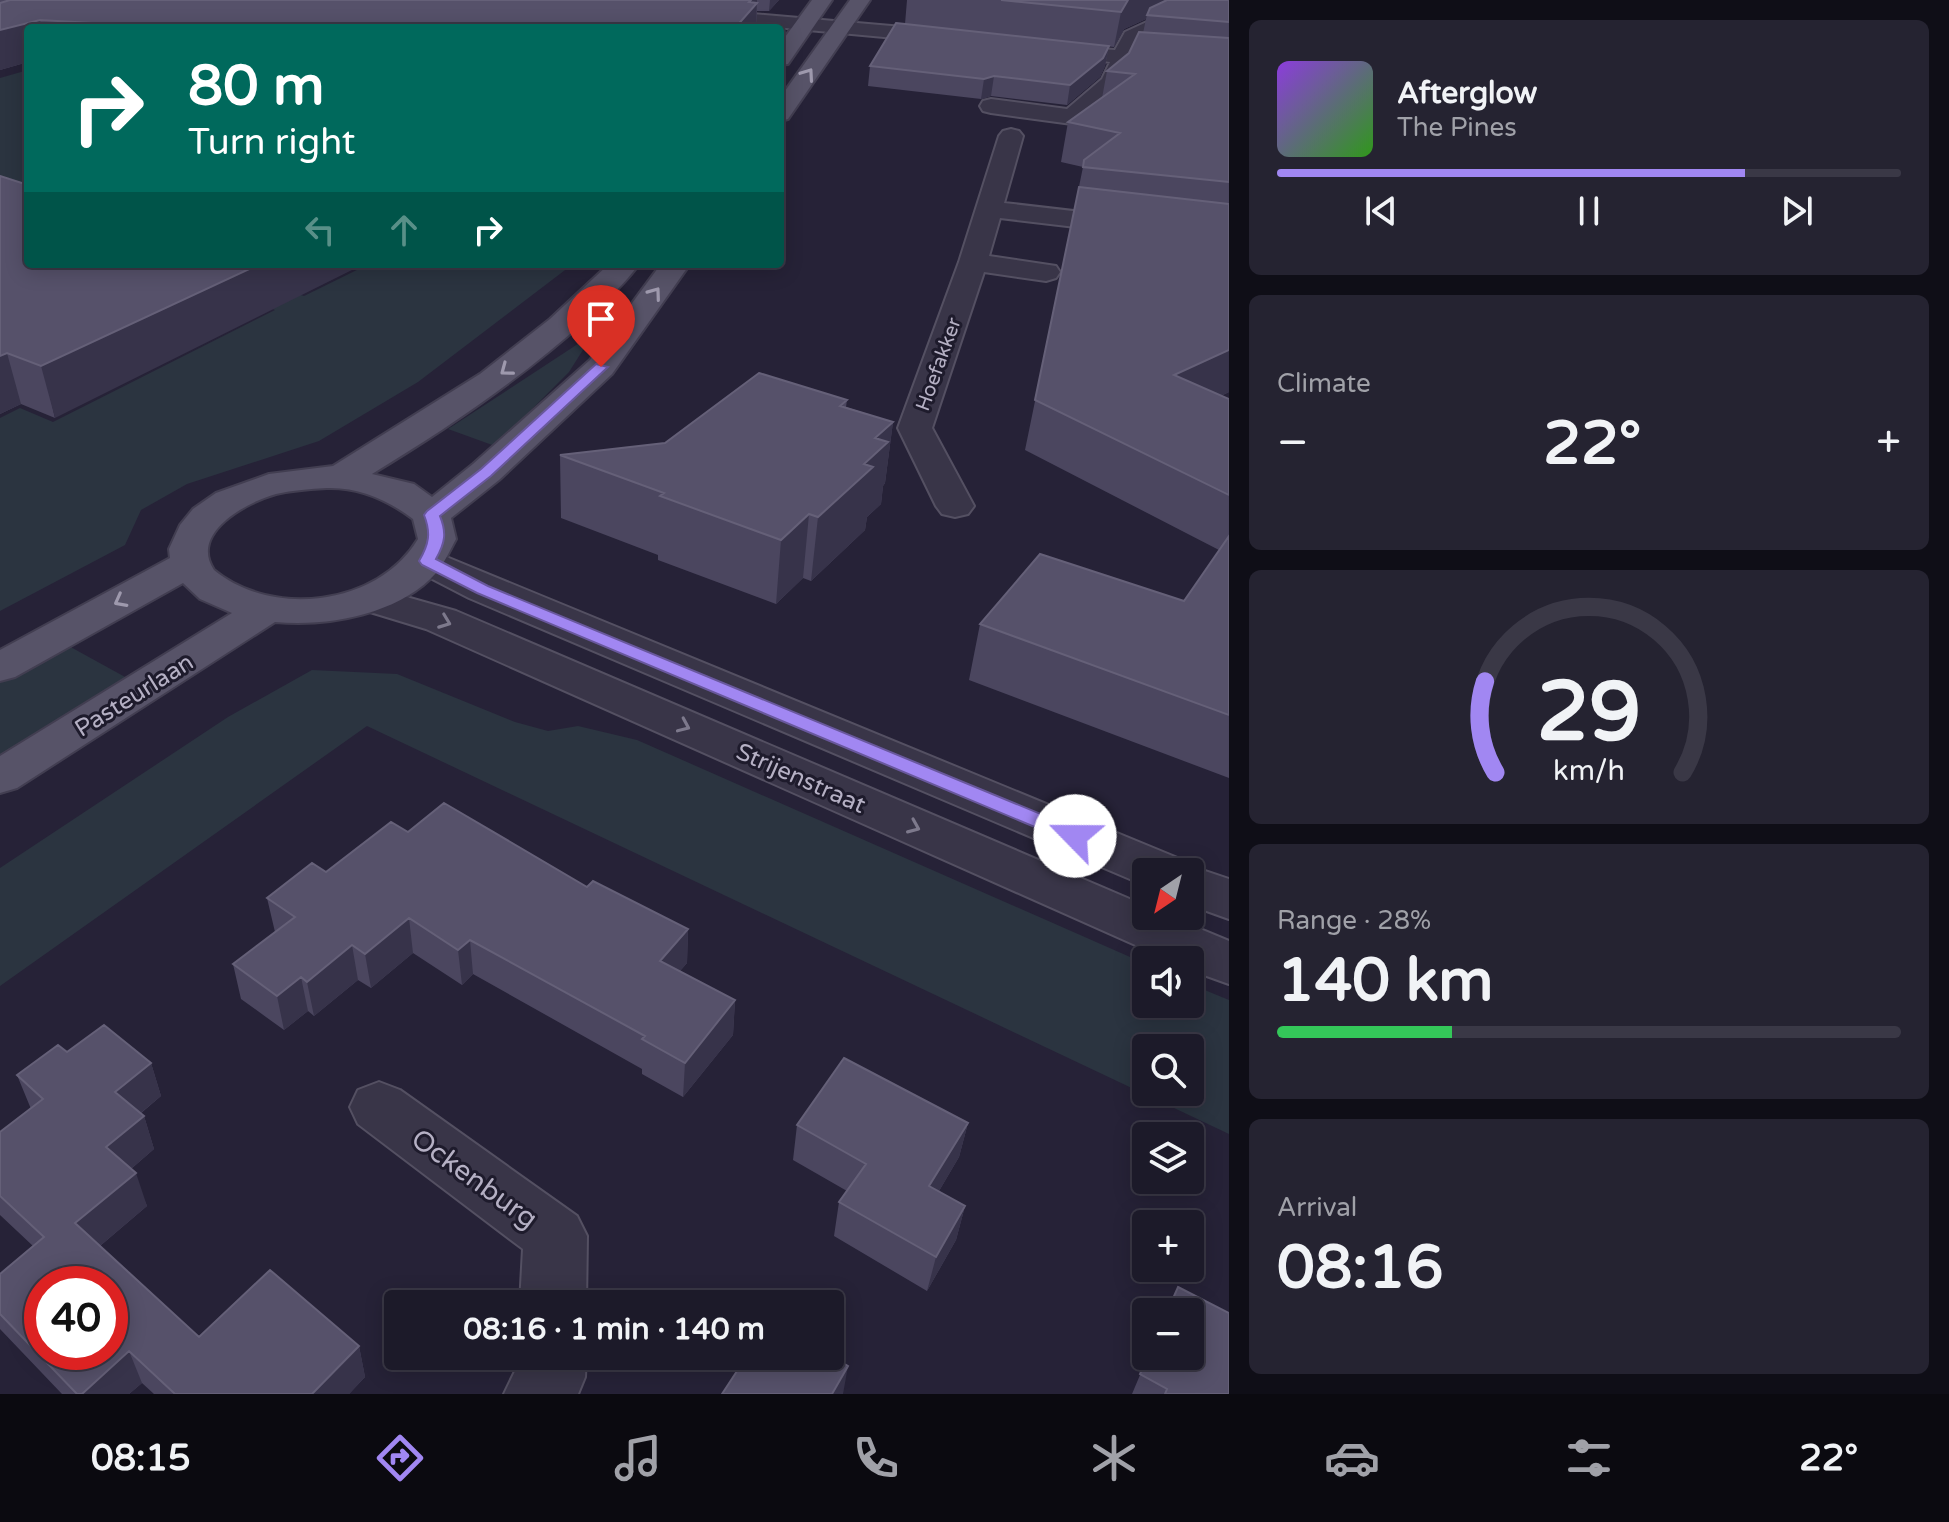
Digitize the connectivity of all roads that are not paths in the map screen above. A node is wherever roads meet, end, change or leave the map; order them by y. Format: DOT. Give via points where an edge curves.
graph roads {
  1 [pos="822,0"];
  2 [pos="860,0"];
  3 [pos="1211,0"];
  4 [pos="732,24"];
  5 [pos="747,24"];
  6 [pos="793,29"];
  7 [pos="839,32"];
  8 [pos="965,42"];
  9 [pos="1028,48"];
  10 [pos="784,50"];
  11 [pos="1122,57"];
  12 [pos="1153,60"];
  13 [pos="991,106"];
  14 [pos="784,108"];
  15 [pos="1011,136"];
  16 [pos="989,209"];
  17 [pos="1229,237"];
  18 [pos="973,262"];
  19 [pos="618,268"];
  20 [pos="673,268"];
  21 [pos="1046,272"];
  22 [pos="341,477"];
  23 [pos="955,506"];
  24 [pos="432,515"];
  25 [pos="427,561"];
  26 [pos="189,564"];
  27 [pos="371,599"];
  28 [pos="266,610"];
  29 [pos="0,668"];
  30 [pos="0,777"];
  31 [pos="1132,859"];
  32 [pos="1204,890"];
  33 [pos="1229,900"];
  34 [pos="1229,964"];
  35 [pos="379,1107"];
  36 [pos="553,1290"];
  37 [pos="551,1370"];
  38 [pos="538,1394"];
  1 -- 6 [label="main road"];
  2 -- 7 [label="main road"];
  3 -- 11 [label="street" via="1132,36"];
  4 -- 5 [label="street" via="673,16"];
  6 -- 7 [label="street"];
  6 -- 10 [label="main road"];
  7 -- 8 [label="street"];
  14 -- 7 [label="main road, one-way"];
  9 -- 11 [label="street"];
  11 -- 12 [label="street"];
  11 -- 13 [label="street" via="1112,82 1072,117"];
  15 -- 16 [label="street, Hoefakker"];
  16 -- 17 [label="street"];
  16 -- 18 [label="street, Hoefakker"];
  18 -- 21 [label="street"];
  18 -- 23 [label="street, Hoefakker" via="915,428"];
  19 -- 22 [label="main road, one-way" via="568,323 464,402"];
  24 -- 20 [label="main road, one-way" via="601,367"];
  22 -- 24 [label="main road" via="381,482 412,495"];
  22 -- 26 [label="main road" via="302,478 230,500 204,520 190,541"];
  24 -- 25 [label="main road" via="436,545"];
  25 -- 27 [label="main road"];
  25 -- 31 [label="street, Strijenstraat"];
  26 -- 28 [label="main road" via="202,585 229,601"];
  26 -- 29 [label="main road, one-way"];
  27 -- 28 [label="main road" via="301,612"];
  27 -- 34 [label="street, Strijenstraat, one-way" via="441,620"];
  28 -- 30 [label="main road, Pasteurlaan"];
  32 -- 33 [label="street"];
  35 -- 36 [label="street, Ockenburg" via="555,1236"];
  37 -- 38 [label="street"];
}
